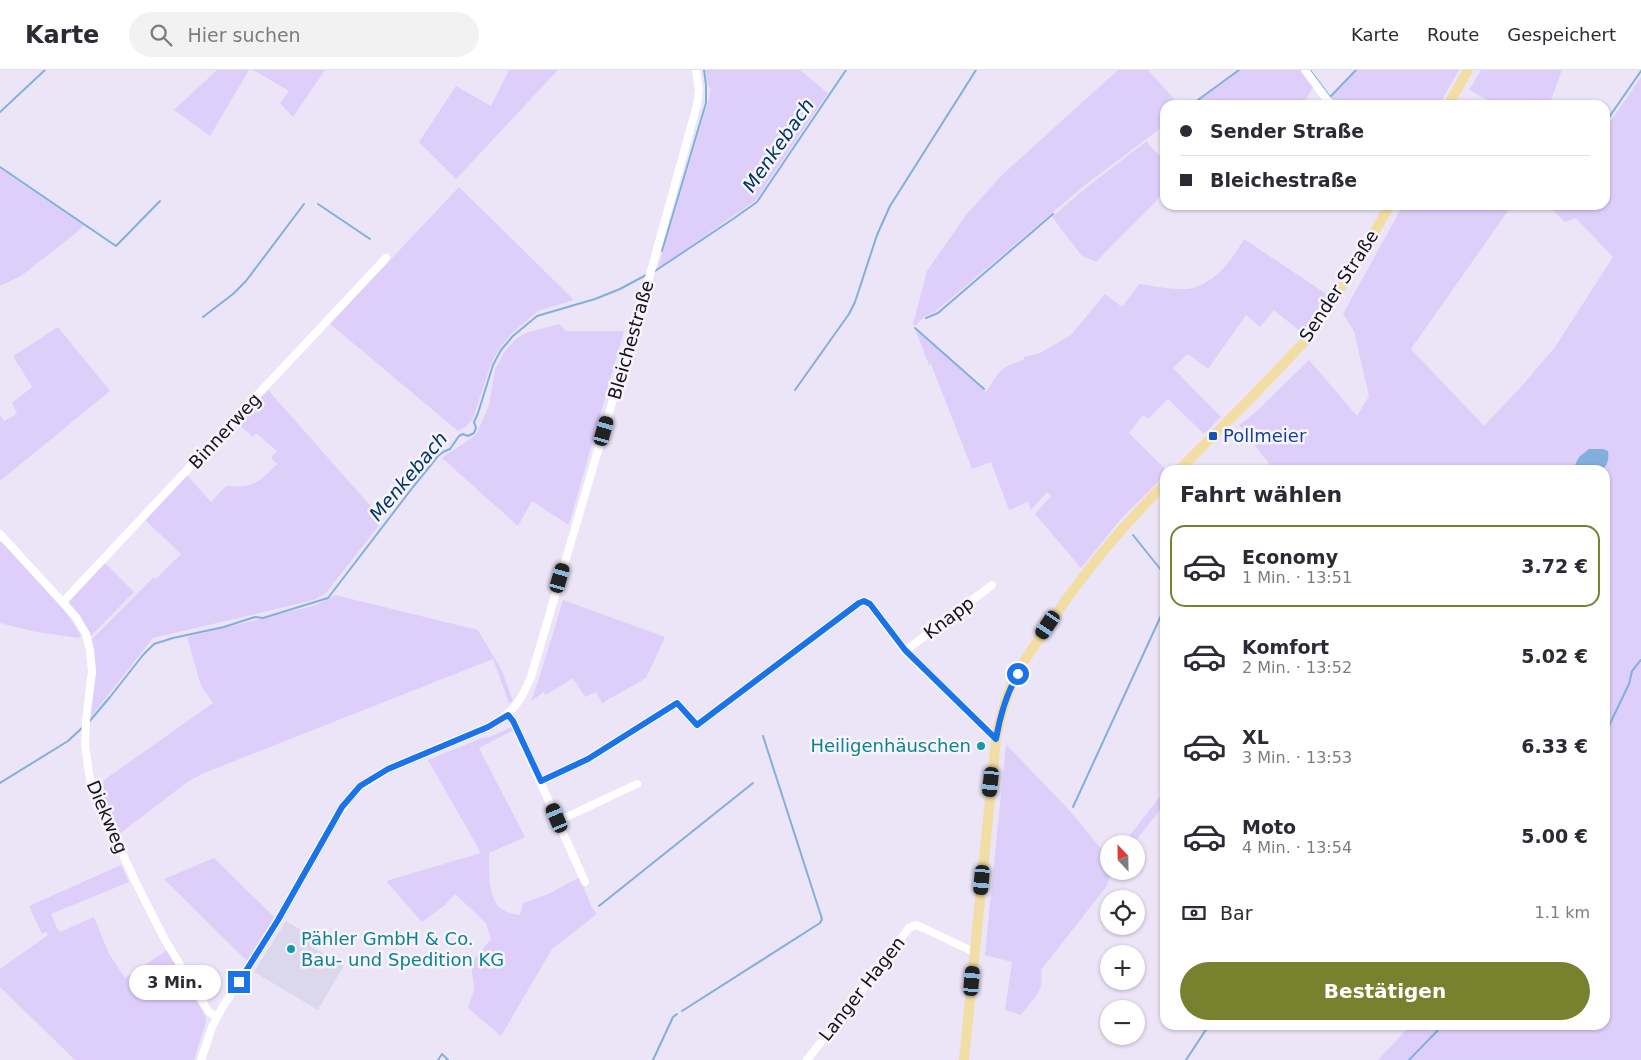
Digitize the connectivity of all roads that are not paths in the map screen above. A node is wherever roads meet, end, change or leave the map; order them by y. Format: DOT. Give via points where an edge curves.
graph roads {
  1 [pos="696,70"];
  2 [pos="1305,70"];
  3 [pos="1468,70"];
  4 [pos="1327,100"];
  5 [pos="1451,100"];
  6 [pos="1387,210"];
  7 [pos="386,258"];
  8 [pos="1184,465"];
  9 [pos="1160,489"];
  10 [pos="0,534"];
  11 [pos="992,585"];
  12 [pos="63,602"];
  13 [pos="905,650"];
  14 [pos="508,715"];
  15 [pos="996,739"];
  16 [pos="541,781"];
  17 [pos="637,784"];
  18 [pos="558,821"];
  19 [pos="585,882"];
  20 [pos="974,952"];
  21 [pos="217,1016"];
  22 [pos="201,1060"];
  23 [pos="807,1060"];
  24 [pos="964,1060"];
  1 -- 14 [label="street, Bleichestraße" via="698,105 649,278 532,677 518,704"];
  2 -- 4 [label="street"];
  3 -- 5 [label="main road"];
  6 -- 8 [label="main road, Sender Straße" via="1308,338"];
  7 -- 12 [label="street, Binnerweg"];
  9 -- 15 [label="main road" via="1096,558 1026,658 1009,690"];
  10 -- 12 [label="street, Diekweg"];
  11 -- 13 [label="street, Knapp"];
  12 -- 21 [label="street, Diekweg" via="86,634 90,650 92,671 85,732 93,790 165,940 209,1012"];
  13 -- 15 [label="street"];
  13 -- 16 [label="street" via="870,604 864,601 697,725 677,703 588,759"];
  14 -- 16 [label="street"];
  14 -- 21 [label="street, Bleichestraße" via="488,727 388,769 360,786 338,814 278,920"];
  15 -- 20 [label="main road"];
  16 -- 18 [label="street"];
  17 -- 18 [label="street"];
  18 -- 19 [label="street"];
  20 -- 23 [label="street, Langer Hagen" via="922,927 909,928"];
  20 -- 24 [label="main road"];
  21 -- 22 [label="street, Bleichestraße"];
}
